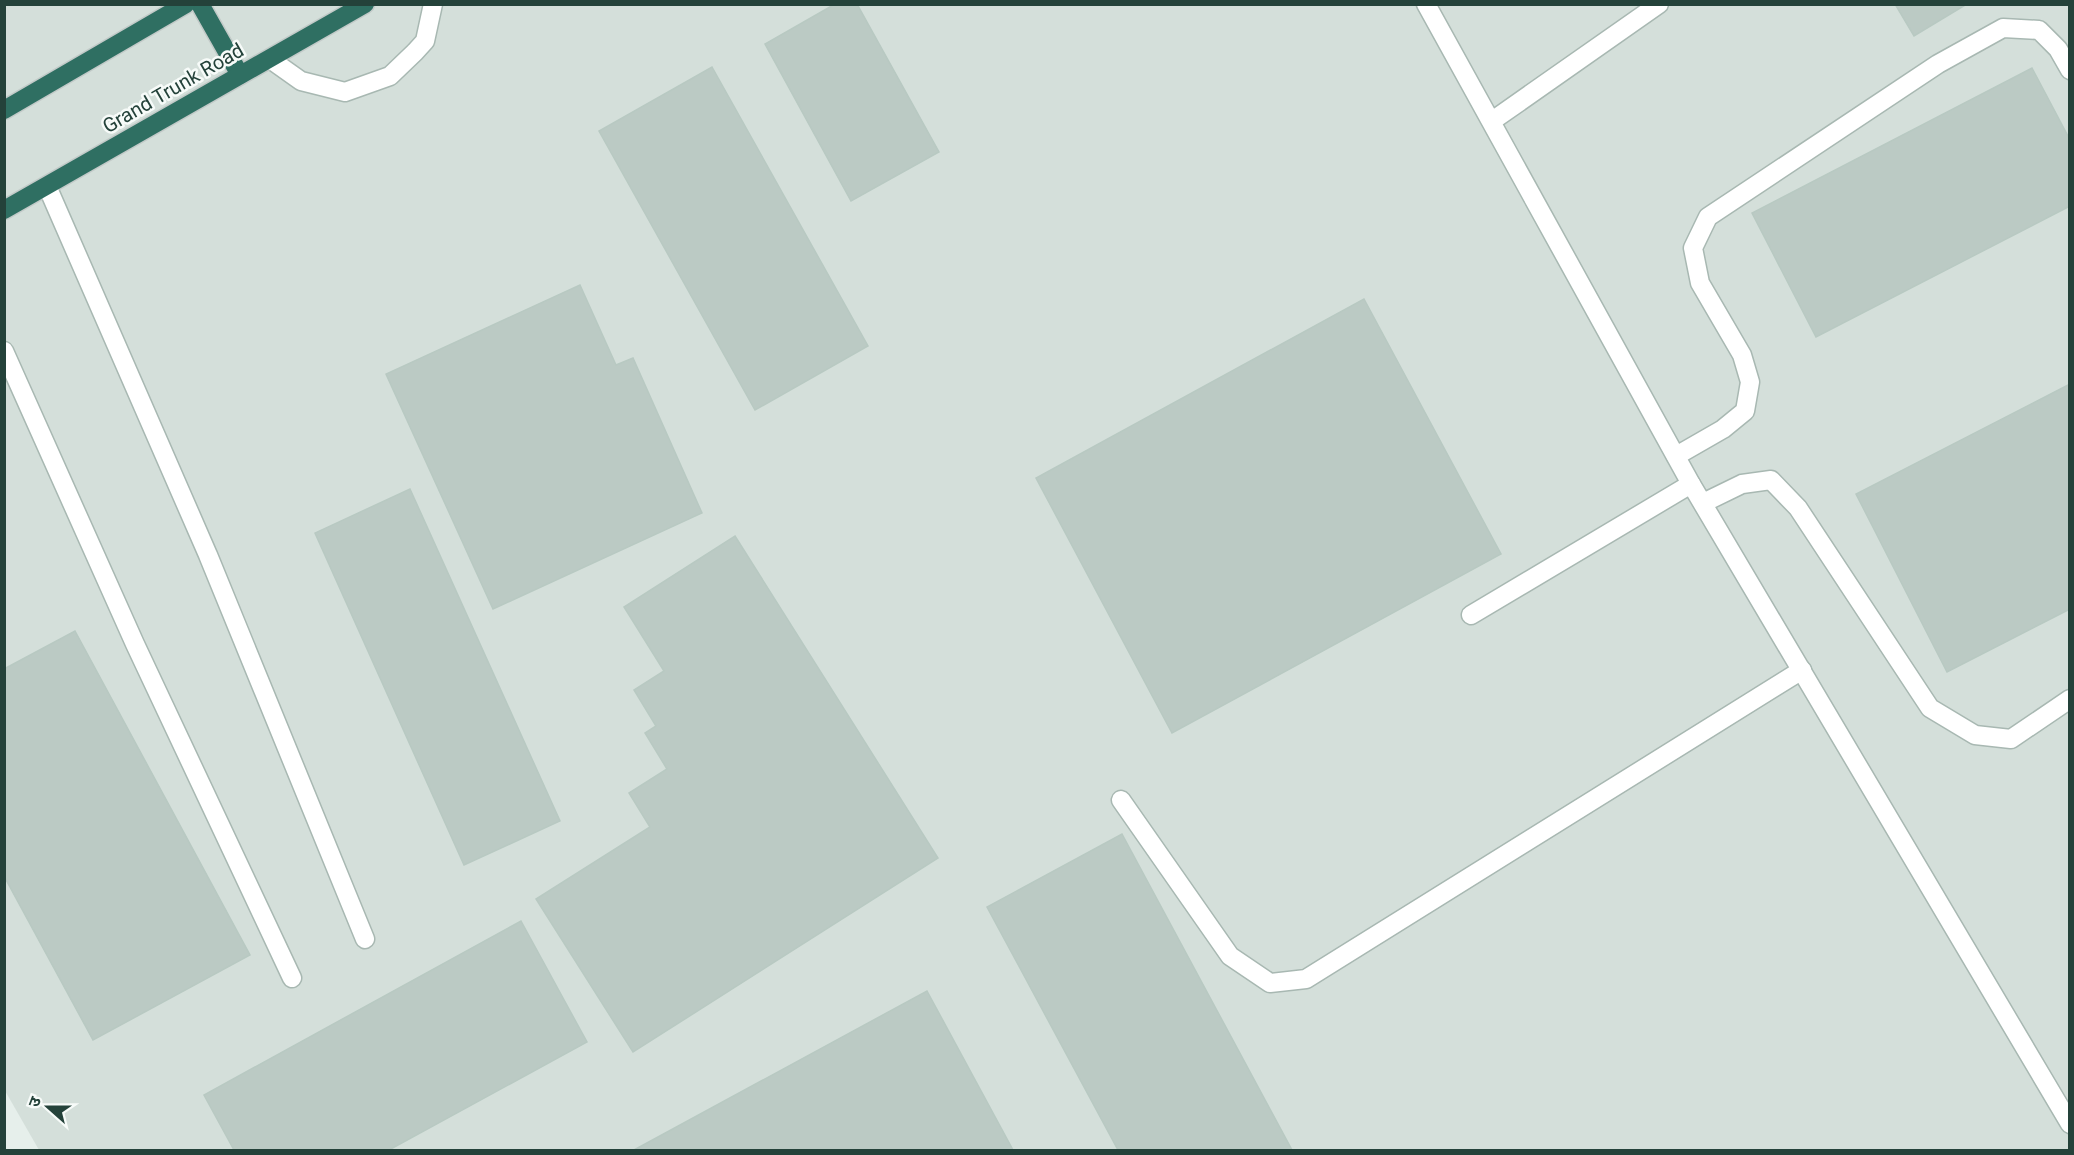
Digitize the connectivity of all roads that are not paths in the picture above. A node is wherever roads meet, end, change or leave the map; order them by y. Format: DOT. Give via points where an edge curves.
graph roads {
  1 [pos="186,4"];
  2 [pos="200,4"];
  3 [pos="365,4"];
  4 [pos="433,4"];
  5 [pos="1426,4"];
  6 [pos="1659,4"];
  7 [pos="270,59"];
  8 [pos="2070,70"];
  9 [pos="240,75"];
  10 [pos="4,110"];
  11 [pos="1492,121"];
  12 [pos="47,186"];
  13 [pos="4,210"];
  14 [pos="4,351"];
  15 [pos="1676,456"];
  16 [pos="1691,484"];
  17 [pos="1703,503"];
  18 [pos="1471,615"];
  19 [pos="1802,670"];
  20 [pos="2070,699"];
  21 [pos="1121,800"];
  22 [pos="365,939"];
  23 [pos="292,978"];
  24 [pos="2070,1124"];
  1 -- 10 [label="highway"];
  2 -- 9 [label="highway"];
  3 -- 7 [label="highway, Grand Trunk Road"];
  4 -- 7 [label="lane" via="426,41 415,52 390,76 345,92 301,81"];
  5 -- 11 [label="lane"];
  6 -- 11 [label="lane"];
  7 -- 9 [label="highway, Grand Trunk Road"];
  8 -- 15 [label="lane" via="2058,49 2039,30 2003,28 1938,64 1708,217 1693,248 1700,283 1742,355 1750,382 1745,411 1723,429"];
  9 -- 12 [label="highway, Grand Trunk Road"];
  11 -- 15 [label="lane"];
  12 -- 13 [label="highway, Grand Trunk Road"];
  12 -- 22 [label="lane" via="208,555"];
  14 -- 23 [label="lane" via="140,655"];
  15 -- 16 [label="lane"];
  16 -- 17 [label="lane"];
  16 -- 18 [label="lane"];
  17 -- 19 [label="lane"];
  17 -- 20 [label="lane" via="1742,484 1770,480 1798,508 1930,708 1975,735 2011,739"];
  19 -- 21 [label="lane" via="1306,979 1270,983 1230,956"];
  19 -- 24 [label="lane"];
}
